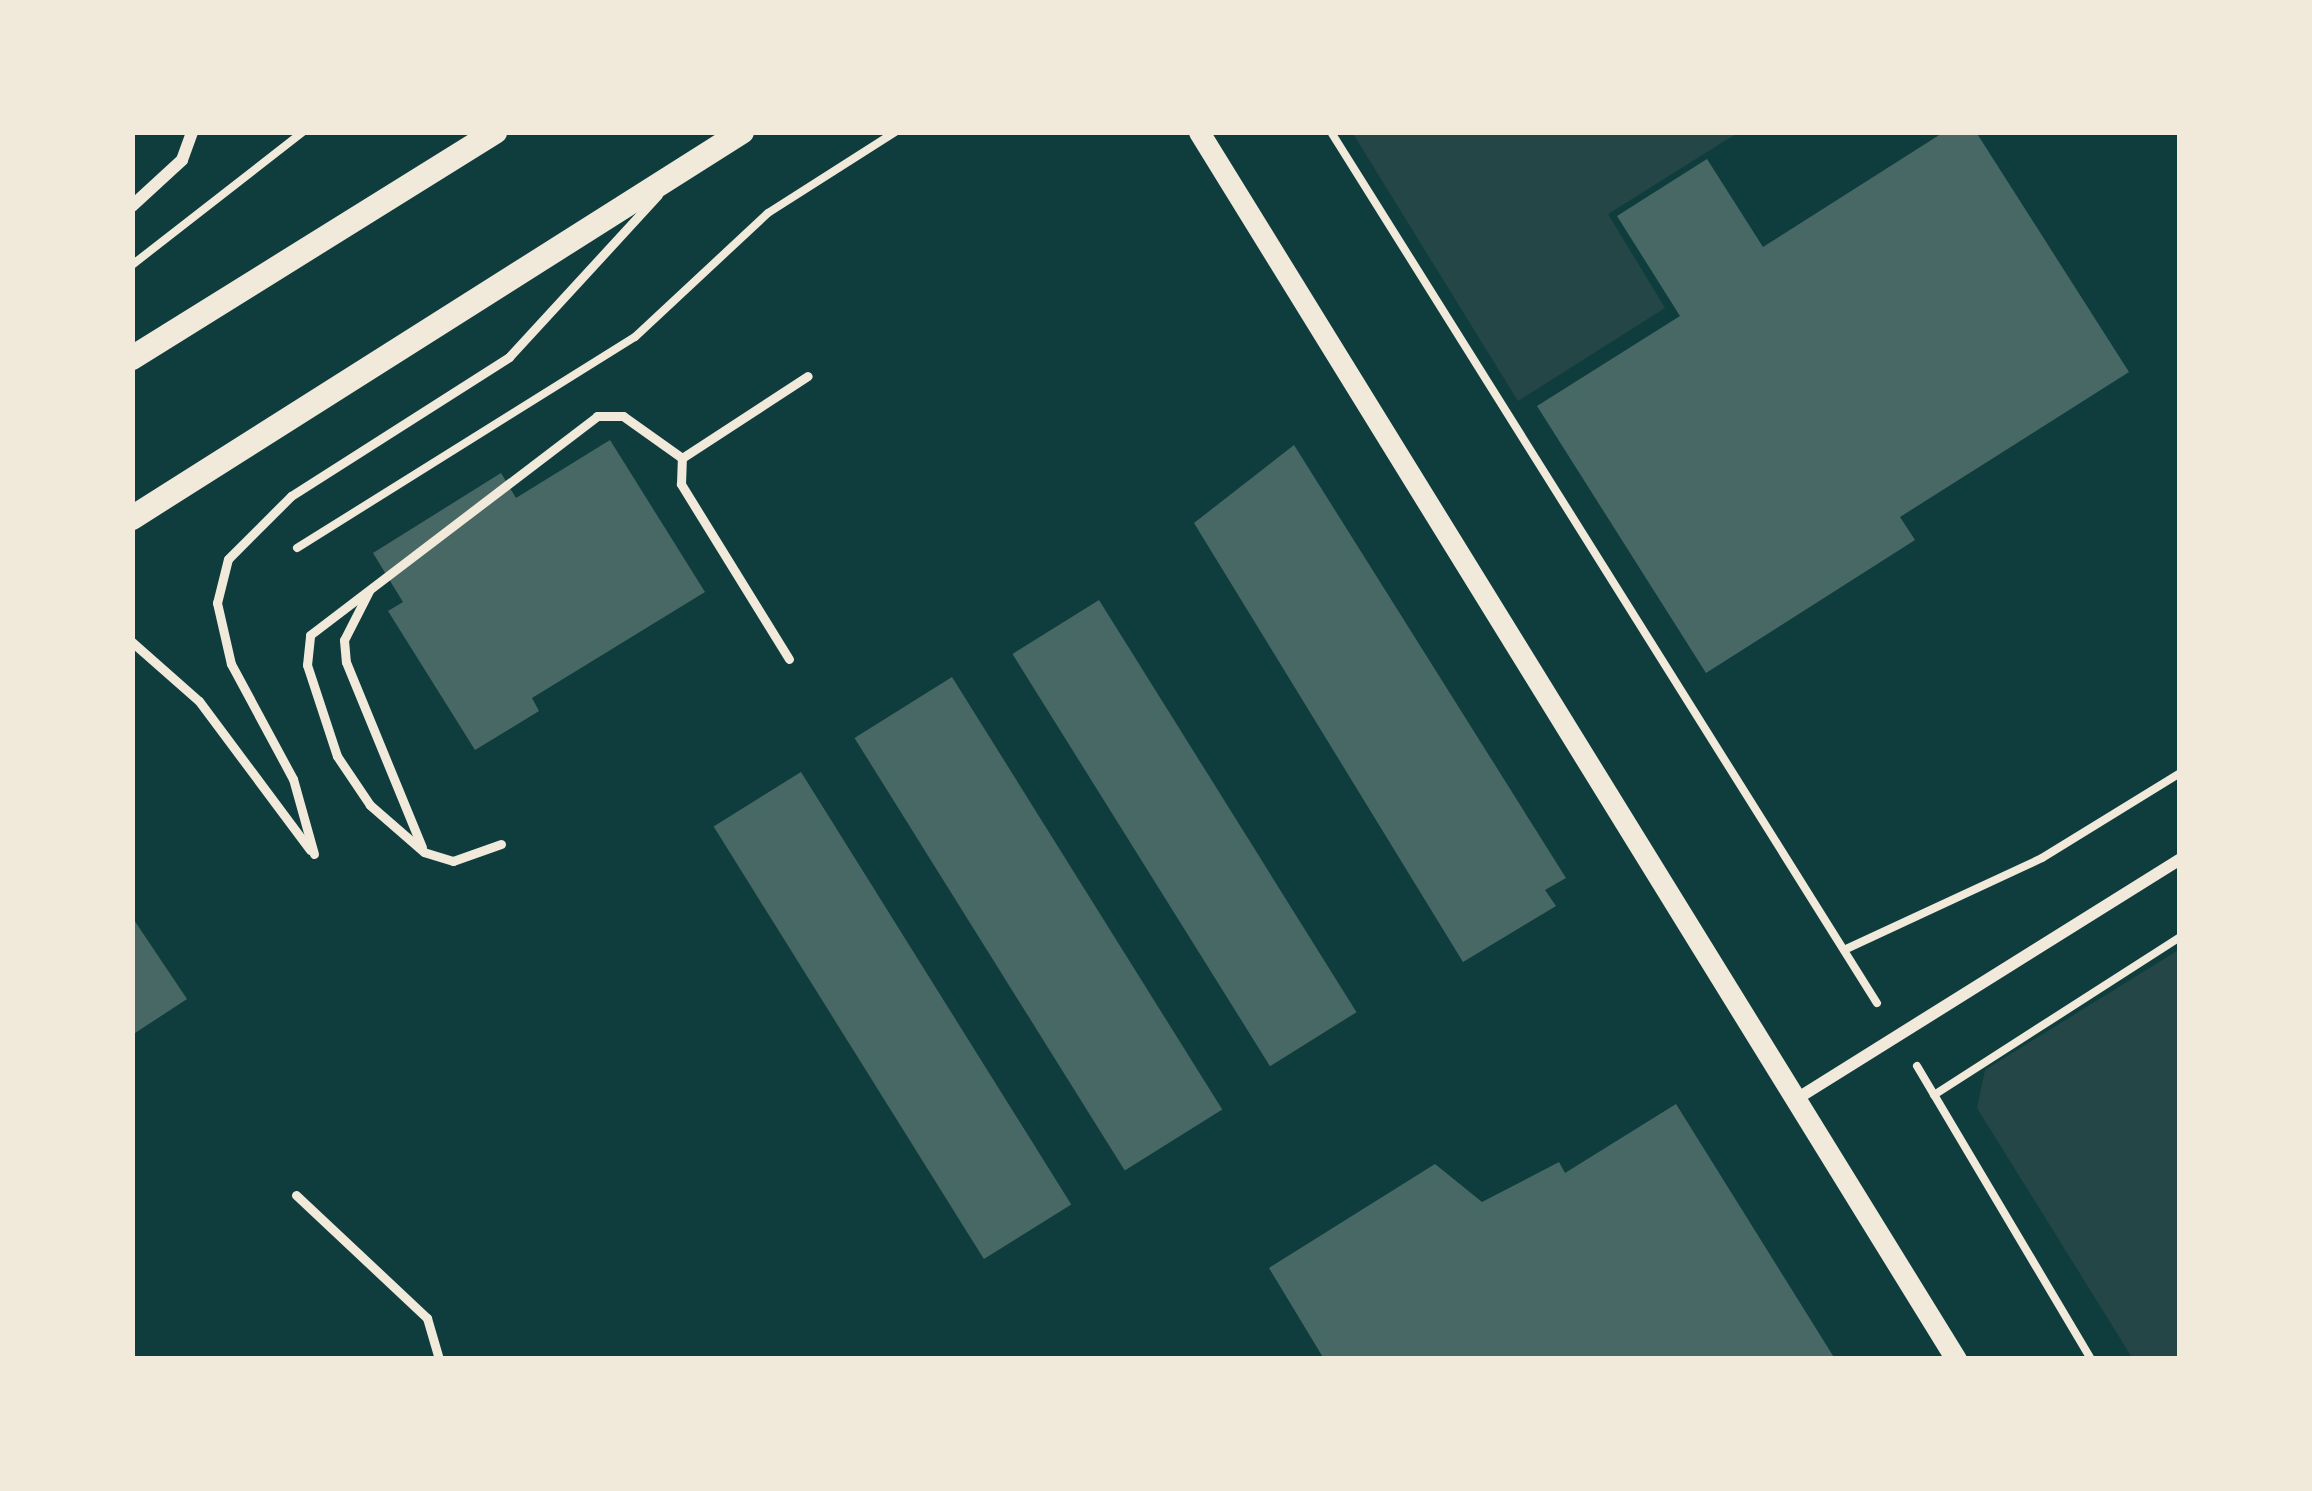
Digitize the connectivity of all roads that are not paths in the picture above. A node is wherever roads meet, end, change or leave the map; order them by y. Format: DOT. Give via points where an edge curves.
graph roads {
  1 [pos="192,132"];
  2 [pos="495,132"];
  3 [pos="742,132"];
  4 [pos="1199,132"];
  5 [pos="682,169"];
  6 [pos="132,206"];
  7 [pos="132,358"];
  8 [pos="808,376"];
  9 [pos="682,458"];
  10 [pos="132,518"];
  11 [pos="374,583"];
  12 [pos="132,642"];
  13 [pos="789,659"];
  14 [pos="501,844"];
  15 [pos="424,853"];
  16 [pos="2180,859"];
  17 [pos="1798,1098"];
  18 [pos="296,1195"];
  19 [pos="439,1359"];
  20 [pos="1956,1359"];
  1 -- 6 [label="street" via="173,171"];
  2 -- 7 [label="main road"];
  3 -- 5 [label="main road"];
  4 -- 17 [label="street"];
  5 -- 10 [label="main road"];
  5 -- 12 [label="lane" via="509,357 291,496 228,559 217,603 231,664 293,779 314,854 199,701"];
  8 -- 9 [label="lane"];
  9 -- 11 [label="lane" via="623,416 597,416"];
  9 -- 13 [label="lane" via="681,484"];
  11 -- 15 [label="lane" via="344,640 346,662"];
  11 -- 15 [label="lane" via="310,635 308,665 337,756"];
  14 -- 15 [label="lane" via="453,861"];
  16 -- 17 [label="street"];
  17 -- 20 [label="street"];
  18 -- 19 [label="lane" via="427,1318"];
}
